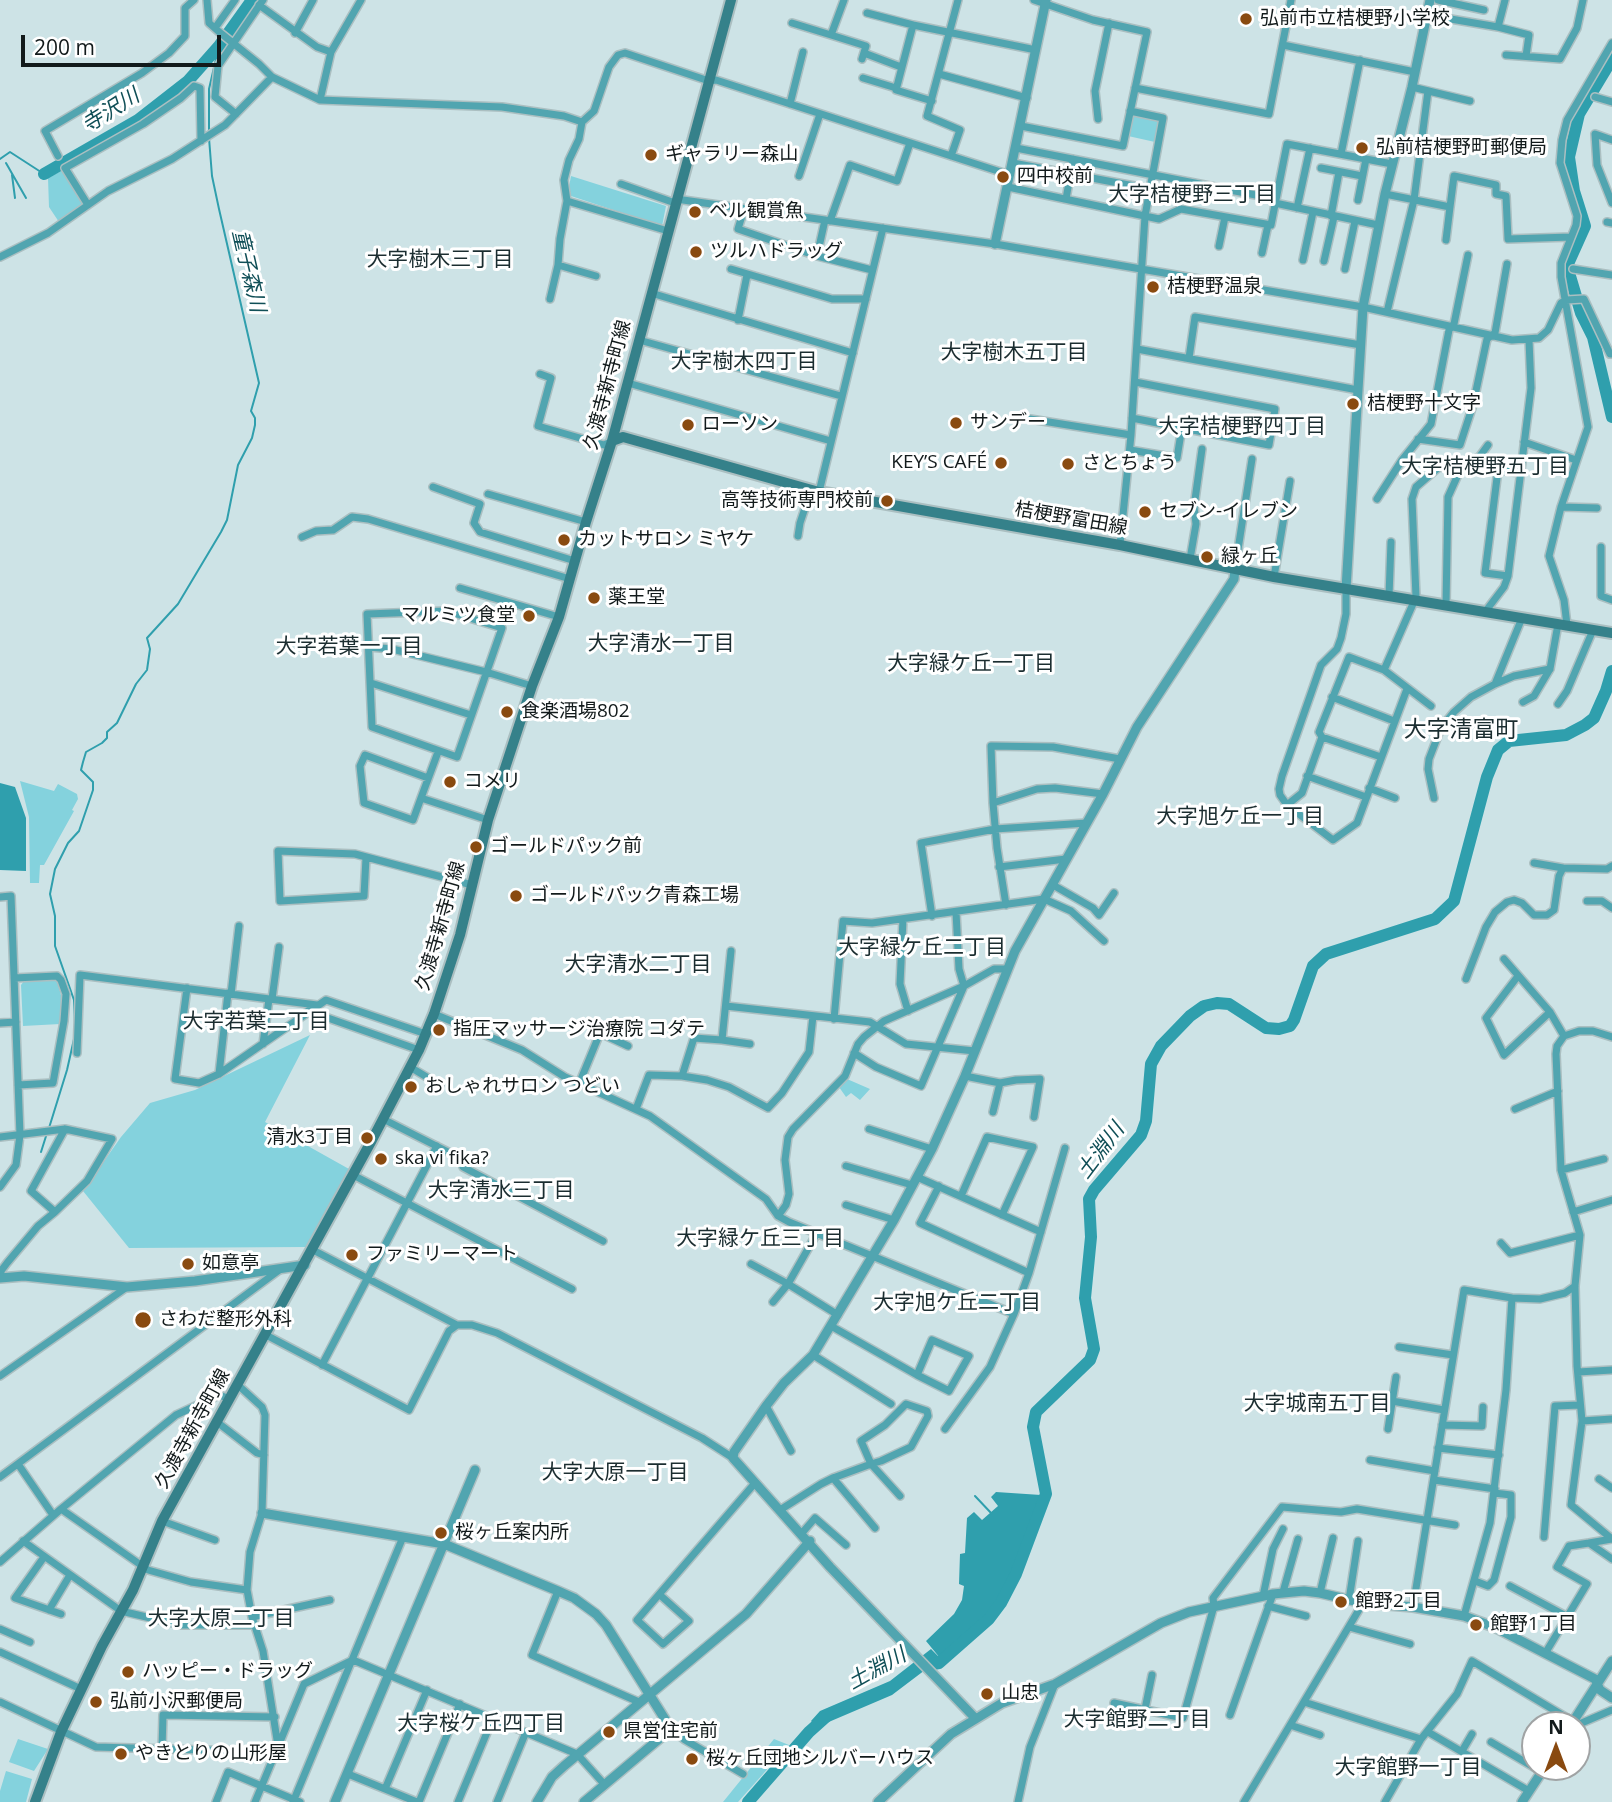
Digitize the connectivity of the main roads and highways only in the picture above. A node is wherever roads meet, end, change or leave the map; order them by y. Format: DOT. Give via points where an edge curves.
graph roads {
  1 [pos="731,0"];
  2 [pos="612,441"];
  3 [pos="1612,631"];
  4 [pos="35,1802"];
  1 -- 2 [label="main road, 久渡寺新寺町線"];
  2 -- 3 [label="main road, 桔梗野富田線" via="623,437 815,491 1274,577"];
  2 -- 4 [label="main road, 久渡寺新寺町線" via="559,617 488,820 460,935 426,1034 305,1265 162,1521 61,1732"];
}
